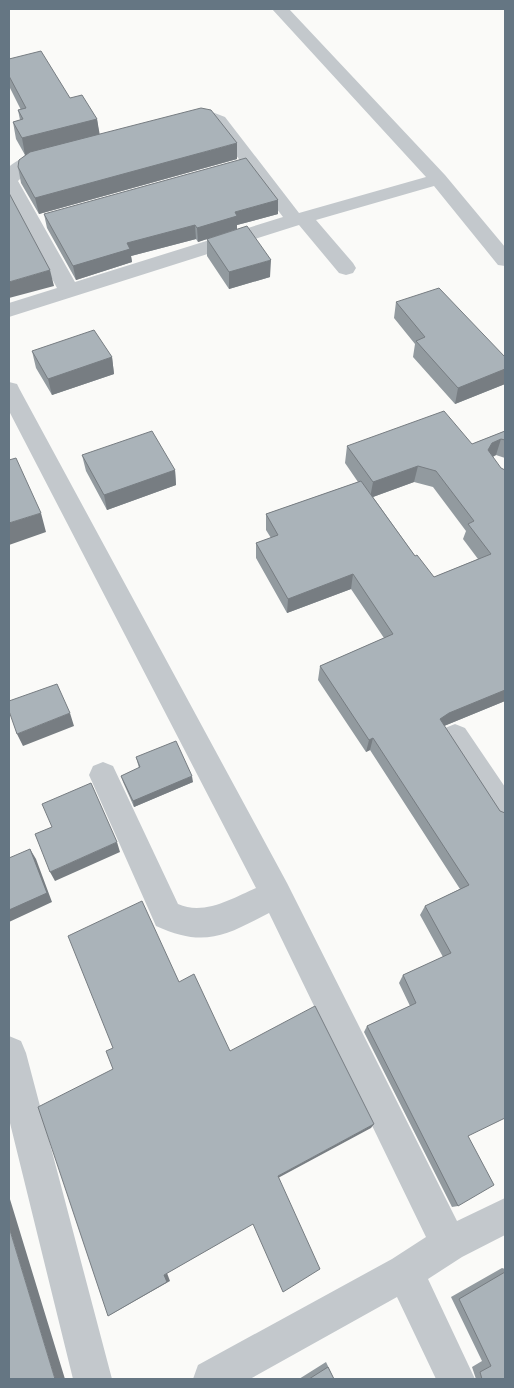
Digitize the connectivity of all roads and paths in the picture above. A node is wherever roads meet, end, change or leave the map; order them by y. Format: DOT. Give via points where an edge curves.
graph roads {
  1 [pos="280,9"];
  2 [pos="192,119"];
  3 [pos="72,151"];
  4 [pos="251,163"];
  5 [pos="232,169"];
  6 [pos="438,179"];
  7 [pos="50,218"];
  8 [pos="299,219"];
  9 [pos="31,224"];
  10 [pos="505,260"];
  11 [pos="346,268"];
  12 [pos="70,292"];
  13 [pos="9,310"];
  14 [pos="9,390"];
  15 [pos="455,737"];
  16 [pos="103,775"];
  17 [pos="505,811"];
  18 [pos="276,894"];
  19 [pos="9,1053"];
  20 [pos="505,1216"];
  21 [pos="449,1244"];
  22 [pos="405,1272"];
  23 [pos="93,1379"];
  24 [pos="212,1379"];
  25 [pos="456,1379"];
  1 -- 6 [label="street"];
  2 -- 4 [label="street" via="213,117 219,120"];
  3 -- 9 [label="street" via="26,163 13,172 9,181"];
  4 -- 5 [label="street"];
  4 -- 8 [label="street"];
  6 -- 8 [label="street"];
  6 -- 10 [label="street"];
  7 -- 9 [label="street"];
  8 -- 11 [label="street"];
  8 -- 12 [label="street"];
  9 -- 12 [label="street"];
  12 -- 13 [label="street"];
  14 -- 18 [label="street"];
  15 -- 17 [label="street"];
  16 -- 18 [label="street" via="167,915 179,923 202,924 226,917"];
  18 -- 21 [label="street"];
  19 -- 23 [label="street"];
  20 -- 21 [label="street"];
  21 -- 22 [label="street"];
  22 -- 24 [label="street"];
  22 -- 25 [label="street"];
}
